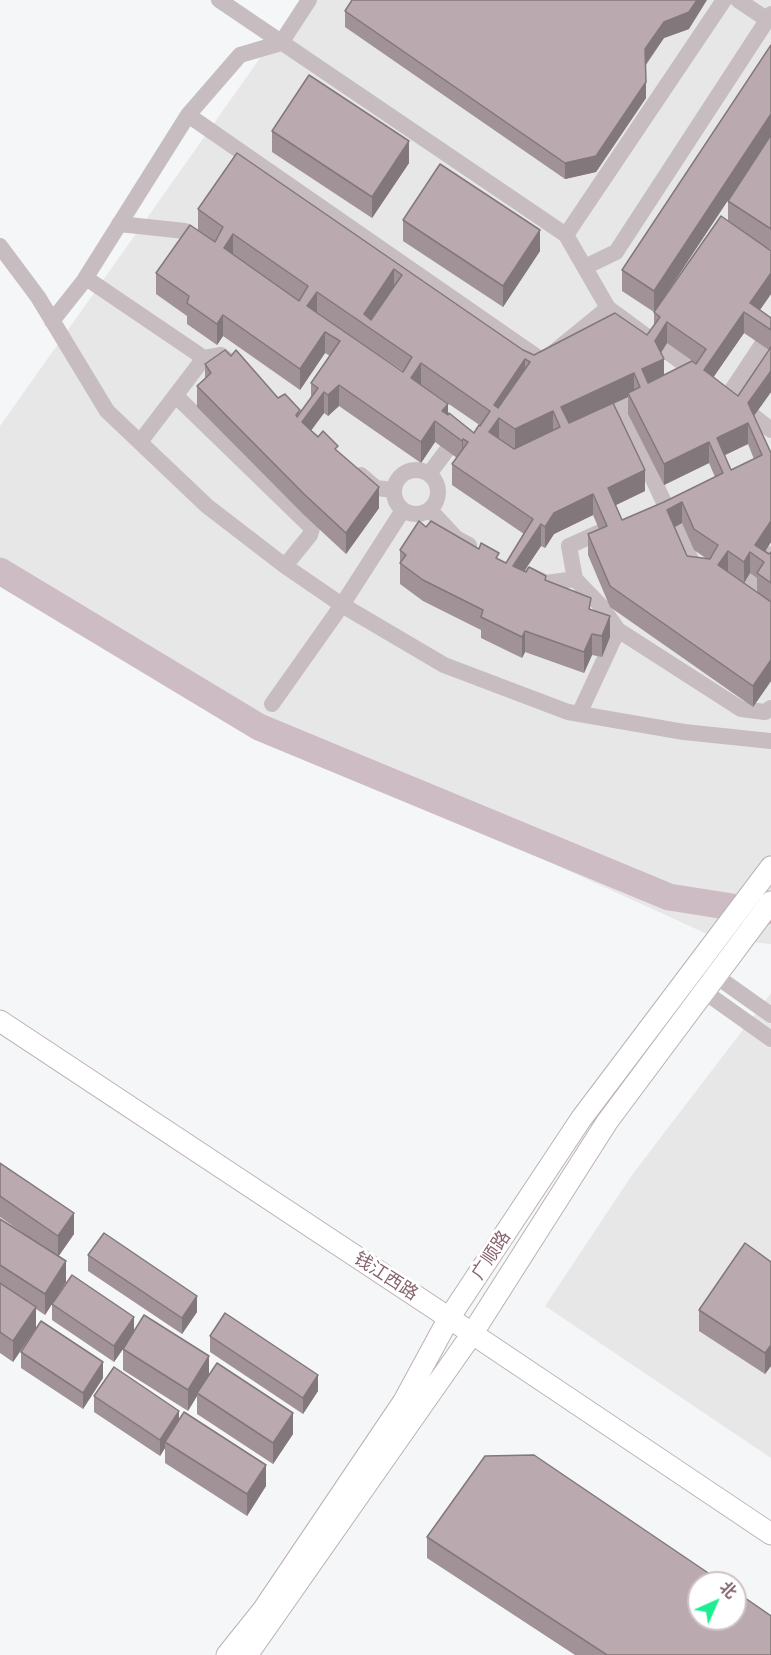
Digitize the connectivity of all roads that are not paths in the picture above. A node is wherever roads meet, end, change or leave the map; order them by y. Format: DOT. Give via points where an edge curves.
graph roads {
  1 [pos="219,0"];
  2 [pos="309,0"];
  3 [pos="724,0"];
  4 [pos="738,0"];
  5 [pos="769,17"];
  6 [pos="281,43"];
  7 [pos="188,115"];
  8 [pos="119,224"];
  9 [pos="566,235"];
  10 [pos="0,246"];
  11 [pos="214,251"];
  12 [pos="585,267"];
  13 [pos="86,278"];
  14 [pos="608,308"];
  15 [pos="52,321"];
  16 [pos="771,332"];
  17 [pos="204,358"];
  18 [pos="698,374"];
  19 [pos="249,375"];
  20 [pos="678,382"];
  21 [pos="659,391"];
  22 [pos="176,396"];
  23 [pos="728,396"];
  24 [pos="620,409"];
  25 [pos="465,426"];
  26 [pos="576,429"];
  27 [pos="771,430"];
  28 [pos="140,442"];
  29 [pos="349,465"];
  30 [pos="429,474"];
  31 [pos="394,490"];
  32 [pos="403,510"];
  33 [pos="430,510"];
  34 [pos="621,522"];
  35 [pos="484,554"];
  36 [pos="771,554"];
  37 [pos="285,566"];
  38 [pos="514,568"];
  39 [pos="715,577"];
  40 [pos="575,579"];
  41 [pos="342,605"];
  42 [pos="762,605"];
  43 [pos="618,630"];
  44 [pos="272,704"];
  45 [pos="771,708"];
  46 [pos="579,714"];
  47 [pos="771,741"];
  48 [pos="771,867"];
  49 [pos="771,902"];
  50 [pos="693,972"];
  51 [pos="711,984"];
  52 [pos="771,1015"];
  53 [pos="0,1021"];
  54 [pos="771,1039"];
  55 [pos="449,1318"];
  56 [pos="472,1334"];
  57 [pos="771,1534"];
  58 [pos="227,1655"];
  59 [pos="247,1655"];
  1 -- 6 [label="street"];
  2 -- 6 [label="street"];
  3 -- 9 [label="street"];
  4 -- 5 [label="street"];
  5 -- 12 [label="street" via="616,252"];
  6 -- 7 [label="street" via="240,55"];
  6 -- 9 [label="street"];
  7 -- 8 [label="street"];
  7 -- 14 [label="street" via="543,361"];
  8 -- 11 [label="street" via="185,231"];
  8 -- 13 [label="street"];
  9 -- 12 [label="street"];
  10 -- 15 [label="street"];
  12 -- 14 [label="street"];
  13 -- 15 [label="street"];
  13 -- 17 [label="street"];
  14 -- 18 [label="street" via="648,330"];
  15 -- 28 [label="street" via="106,411"];
  16 -- 23 [label="street" via="749,374"];
  17 -- 19 [label="street" via="221,355"];
  17 -- 22 [label="street"];
  18 -- 20 [label="street"];
  18 -- 23 [label="street"];
  21 -- 24 [label="street"];
  22 -- 28 [label="street"];
  22 -- 37 [label="street" via="312,528"];
  23 -- 27 [label="street"];
  24 -- 26 [label="street"];
  24 -- 39 [label="street" via="694,566"];
  25 -- 30 [label="street"];
  28 -- 37 [label="street" via="207,506"];
  29 -- 31 [label="street" via="376,488"];
  30 -- 31 [label="street" via="422,470 407,472 396,482"];
  30 -- 33 [label="street" via="439,491"];
  31 -- 32 [label="street"];
  32 -- 33 [label="street" via="417,514"];
  32 -- 41 [label="street"];
  33 -- 35 [label="street" via="456,538"];
  34 -- 40 [label="street" via="569,546"];
  36 -- 42 [label="street" via="740,590"];
  37 -- 41 [label="street"];
  38 -- 40 [label="street" via="546,583"];
  40 -- 43 [label="street"];
  41 -- 44 [label="street"];
  41 -- 46 [label="street" via="444,664"];
  43 -- 45 [label="street" via="741,709 765,712"];
  43 -- 46 [label="street"];
  46 -- 47 [label="street" via="684,732"];
  48 -- 50 [label="main road, 广顺路"];
  49 -- 51 [label="main road, 广顺路"];
  50 -- 51 [label="street"];
  50 -- 55 [label="main road, 广顺路" via="581,1119"];
  51 -- 52 [label="street"];
  51 -- 54 [label="street"];
  51 -- 56 [label="main road, 广顺路" via="607,1122"];
  53 -- 55 [label="main road, 钱江西路"];
  55 -- 56 [label="main road, 钱江西路"];
  55 -- 58 [label="main road, 广顺路" via="404,1401 263,1610"];
  56 -- 57 [label="main road, 钱江西路"];
  56 -- 59 [label="main road, 广顺路"];
}
